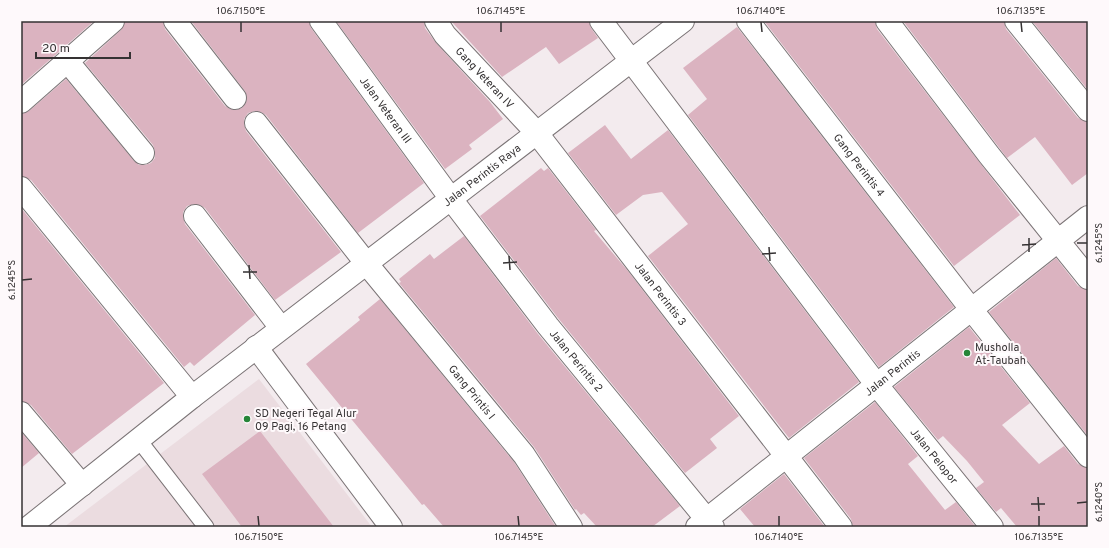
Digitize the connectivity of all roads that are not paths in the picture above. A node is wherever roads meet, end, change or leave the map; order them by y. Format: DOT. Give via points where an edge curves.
graph roads {
  1 [pos="113,21"];
  2 [pos="175,21"];
  3 [pos="321,21"];
  4 [pos="436,21"];
  5 [pos="601,21"];
  6 [pos="683,21"];
  7 [pos="748,21"];
  8 [pos="887,21"];
  9 [pos="1016,21"];
  10 [pos="631,60"];
  11 [pos="68,62"];
  12 [pos="235,98"];
  13 [pos="21,102"];
  14 [pos="1088,110"];
  15 [pos="256,123"];
  16 [pos="536,132"];
  17 [pos="143,153"];
  18 [pos="21,188"];
  19 [pos="451,199"];
  20 [pos="195,216"];
  21 [pos="1088,217"];
  22 [pos="1059,240"];
  23 [pos="366,262"];
  24 [pos="1088,278"];
  25 [pos="971,309"];
  26 [pos="281,328"];
  27 [pos="256,348"];
  28 [pos="876,384"];
  29 [pos="192,396"];
  30 [pos="21,413"];
  31 [pos="138,439"];
  32 [pos="785,456"];
  33 [pos="1088,456"];
  34 [pos="82,485"];
  35 [pos="705,524"];
  36 [pos="29,527"];
  37 [pos="206,527"];
  38 [pos="391,527"];
  39 [pos="571,527"];
  40 [pos="841,527"];
  41 [pos="992,527"];
  1 -- 11 [label="street"];
  2 -- 12 [label="street"];
  3 -- 19 [label="street, Jalan Veteran III"];
  4 -- 16 [label="street, Gang Veteran IV" via="445,35"];
  5 -- 10 [label="street"];
  6 -- 10 [label="street, Jalan Perintis Raya"];
  7 -- 25 [label="street, Gang Perintis 4"];
  8 -- 22 [label="street"];
  9 -- 14 [label="street"];
  10 -- 16 [label="street, Jalan Perintis Raya"];
  10 -- 28 [label="street"];
  11 -- 13 [label="street"];
  11 -- 17 [label="street"];
  15 -- 23 [label="street, Gang Printis I"];
  16 -- 19 [label="street, Jalan Perintis Raya"];
  16 -- 32 [label="street, Jalan Perintis 3"];
  18 -- 29 [label="street"];
  19 -- 23 [label="street, Jalan Perintis Raya"];
  19 -- 35 [label="street, Jalan Perintis 2"];
  20 -- 26 [label="street"];
  21 -- 22 [label="street, Jalan Perintis"];
  22 -- 24 [label="street"];
  22 -- 25 [label="street, Jalan Perintis"];
  23 -- 26 [label="street, Jalan Perintis Raya"];
  23 -- 39 [label="street, Gang Printis I" via="524,455"];
  25 -- 28 [label="street, Jalan Perintis"];
  25 -- 33 [label="street, Gang Perintis 4"];
  26 -- 27 [label="street, Jalan Perintis Raya"];
  27 -- 29 [label="street, Jalan Perintis Raya"];
  27 -- 38 [label="street"];
  28 -- 32 [label="street, Jalan Perintis"];
  28 -- 41 [label="street, Jalan Pelopor"];
  29 -- 31 [label="street, Jalan Perintis Raya"];
  30 -- 34 [label="street"];
  31 -- 34 [label="street, Jalan Perintis Raya"];
  31 -- 37 [label="lane"];
  32 -- 35 [label="street, Jalan Perintis"];
  32 -- 40 [label="street, Jalan Perintis 3"];
  34 -- 36 [label="street, Jalan Perintis Raya"];
}
